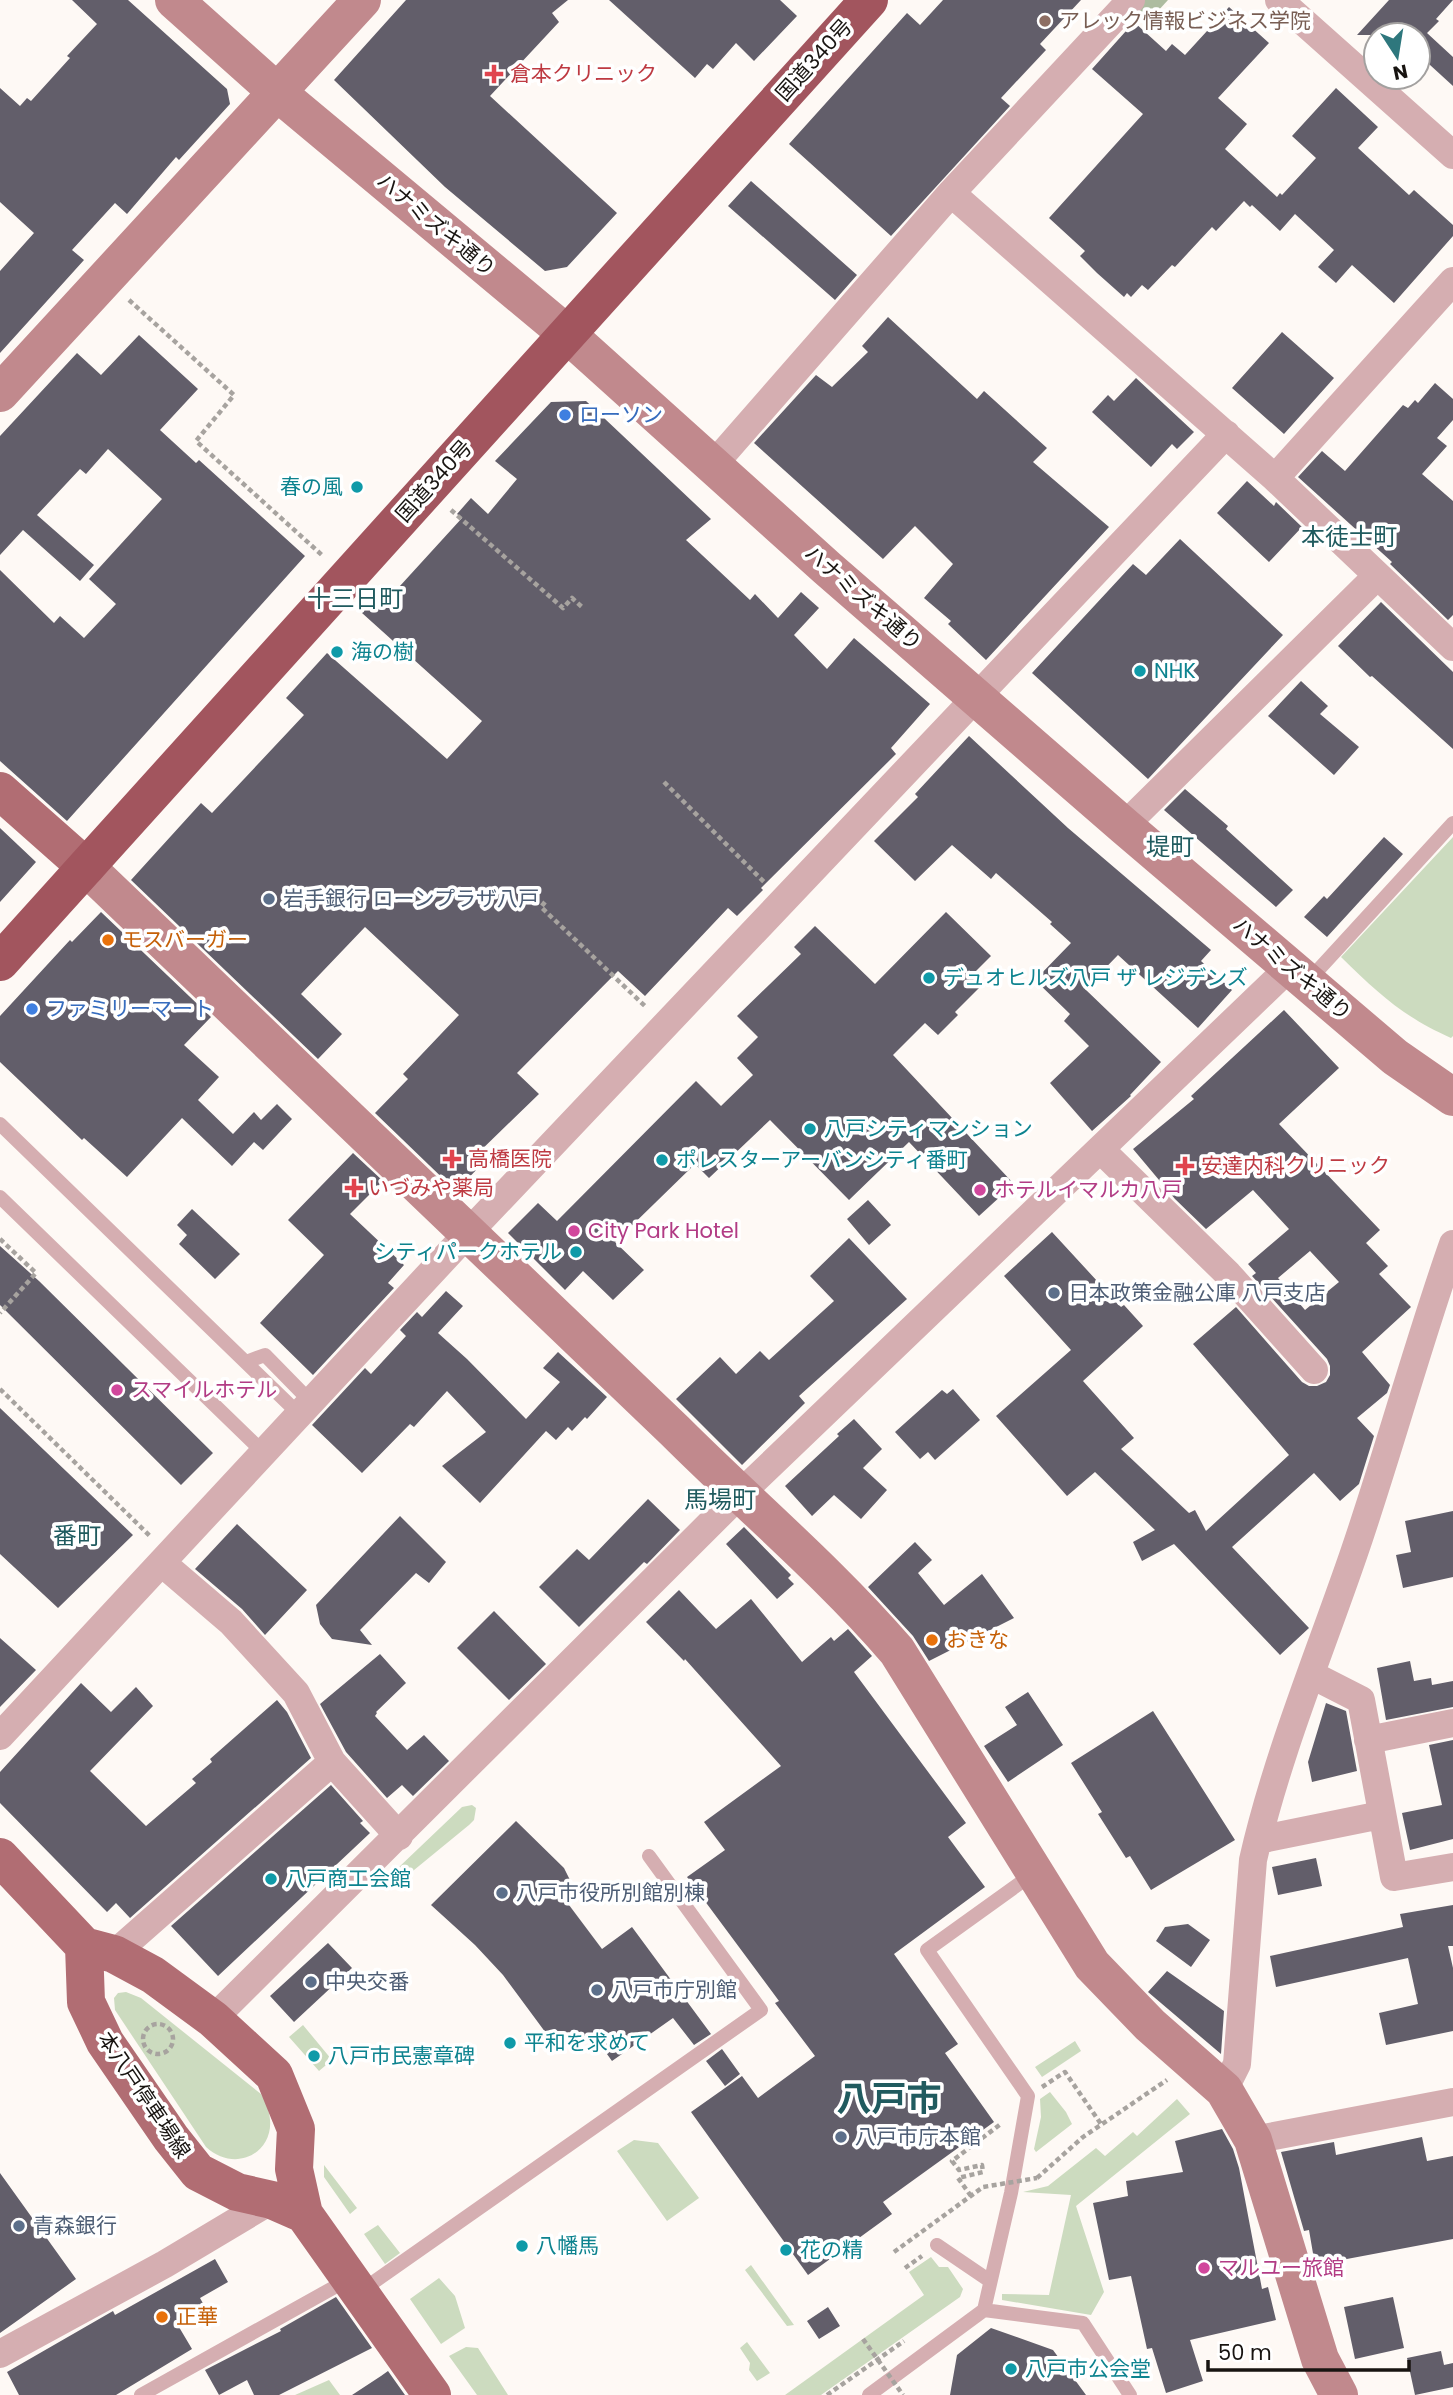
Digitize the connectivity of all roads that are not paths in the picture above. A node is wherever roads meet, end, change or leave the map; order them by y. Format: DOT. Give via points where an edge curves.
graph roads {
  1 [pos="174,0"];
  2 [pos="362,0"];
  3 [pos="869,0"];
  4 [pos="1279,0"];
  5 [pos="1116,5"];
  6 [pos="278,93"];
  7 [pos="1453,155"];
  8 [pos="951,192"];
  9 [pos="1453,281"];
  10 [pos="567,334"];
  11 [pos="0,393"];
  12 [pos="1226,434"];
  13 [pos="714,464"];
  14 [pos="1275,478"];
  15 [pos="1377,576"];
  16 [pos="1453,647"];
  17 [pos="977,698"];
  18 [pos="0,791"];
  19 [pos="1453,823"];
  20 [pos="1124,826"];
  21 [pos="86,867"];
  22 [pos="0,962"];
  23 [pos="1300,974"];
  24 [pos="1453,1097"];
  25 [pos="0,1124"];
  26 [pos="1101,1150"];
  27 [pos="0,1197"];
  28 [pos="468,1233"];
  29 [pos="1453,1244"];
  30 [pos="1314,1370"];
  31 [pos="306,1409"];
  32 [pos="264,1453"];
  33 [pos="739,1495"];
  34 [pos="166,1559"];
  35 [pos="1312,1675"];
  36 [pos="1453,1723"];
  37 [pos="0,1736"];
  38 [pos="1368,1740"];
  39 [pos="332,1762"];
  40 [pos="1381,1815"];
  41 [pos="399,1836"];
  42 [pos="1258,1840"];
  43 [pos="649,1856"];
  44 [pos="0,1857"];
  45 [pos="1453,1867"];
  46 [pos="1035,1872"];
  47 [pos="99,1950"];
  48 [pos="213,2019"];
  49 [pos="1224,2090"];
  50 [pos="1453,2102"];
  51 [pos="1253,2140"];
  52 [pos="288,2207"];
  53 [pos="937,2245"];
  54 [pos="990,2281"];
  55 [pos="355,2285"];
  56 [pos="984,2310"];
  57 [pos="0,2354"];
  58 [pos="141,2395"];
  59 [pos="432,2395"];
  60 [pos="869,2395"];
  61 [pos="1130,2395"];
  62 [pos="1338,2395"];
  1 -- 6 [label="street, ハナミズキ通り"];
  2 -- 6 [label="street"];
  3 -- 10 [label="highway, 国道340号"];
  4 -- 7 [label="street"];
  5 -- 8 [label="street"];
  6 -- 10 [label="street, ハナミズキ通り"];
  6 -- 11 [label="street"];
  8 -- 12 [label="street"];
  8 -- 13 [label="street"];
  9 -- 14 [label="street"];
  10 -- 13 [label="street, ハナミズキ通り"];
  10 -- 21 [label="highway, 国道340号"];
  12 -- 14 [label="street"];
  12 -- 17 [label="street"];
  13 -- 17 [label="street, ハナミズキ通り"];
  14 -- 15 [label="street"];
  15 -- 16 [label="street"];
  15 -- 20 [label="street"];
  17 -- 20 [label="street, ハナミズキ通り"];
  17 -- 28 [label="street"];
  18 -- 21 [label="main road"];
  19 -- 23 [label="lane"];
  20 -- 23 [label="street, ハナミズキ通り"];
  21 -- 22 [label="highway, 国道340号"];
  21 -- 28 [label="street"];
  23 -- 24 [label="street, ハナミズキ通り" via="1395,1057"];
  23 -- 26 [label="street"];
  25 -- 31 [label="lane" via="247,1362 265,1355"];
  26 -- 30 [label="street" via="1228,1274"];
  26 -- 33 [label="street"];
  27 -- 32 [label="lane"];
  28 -- 31 [label="street"];
  28 -- 33 [label="street"];
  29 -- 35 [label="street"];
  31 -- 32 [label="street"];
  32 -- 34 [label="street"];
  33 -- 41 [label="street"];
  33 -- 46 [label="street" via="860,1608 897,1651"];
  34 -- 37 [label="street"];
  34 -- 39 [label="street" via="296,1693"];
  35 -- 38 [label="street" via="1361,1700"];
  35 -- 42 [label="street"];
  36 -- 38 [label="street"];
  38 -- 40 [label="street"];
  39 -- 41 [label="street"];
  39 -- 47 [label="street"];
  40 -- 42 [label="street"];
  40 -- 45 [label="street" via="1394,1877"];
  41 -- 48 [label="street"];
  42 -- 49 [label="street" via="1237,2064"];
  43 -- 55 [label="lane" via="761,2010"];
  44 -- 47 [label="main road"];
  46 -- 49 [label="street" via="1092,1965 1150,2025"];
  46 -- 54 [label="lane" via="927,1950 1028,2096"];
  47 -- 48 [label="main road" via="153,1975"];
  47 -- 52 [label="main road, 本八戸停車場線" via="86,2002 105,2042 171,2138 198,2172 237,2192"];
  48 -- 52 [label="main road" via="274,2075 285,2098 296,2129"];
  49 -- 51 [label="street"];
  50 -- 51 [label="street"];
  51 -- 62 [label="street" via="1320,2359"];
  52 -- 55 [label="main road"];
  52 -- 57 [label="street" via="165,2264"];
  53 -- 54 [label="lane"];
  54 -- 56 [label="lane"];
  55 -- 58 [label="lane"];
  55 -- 59 [label="main road"];
  56 -- 60 [label="lane"];
  56 -- 61 [label="lane" via="1083,2323"];
}
